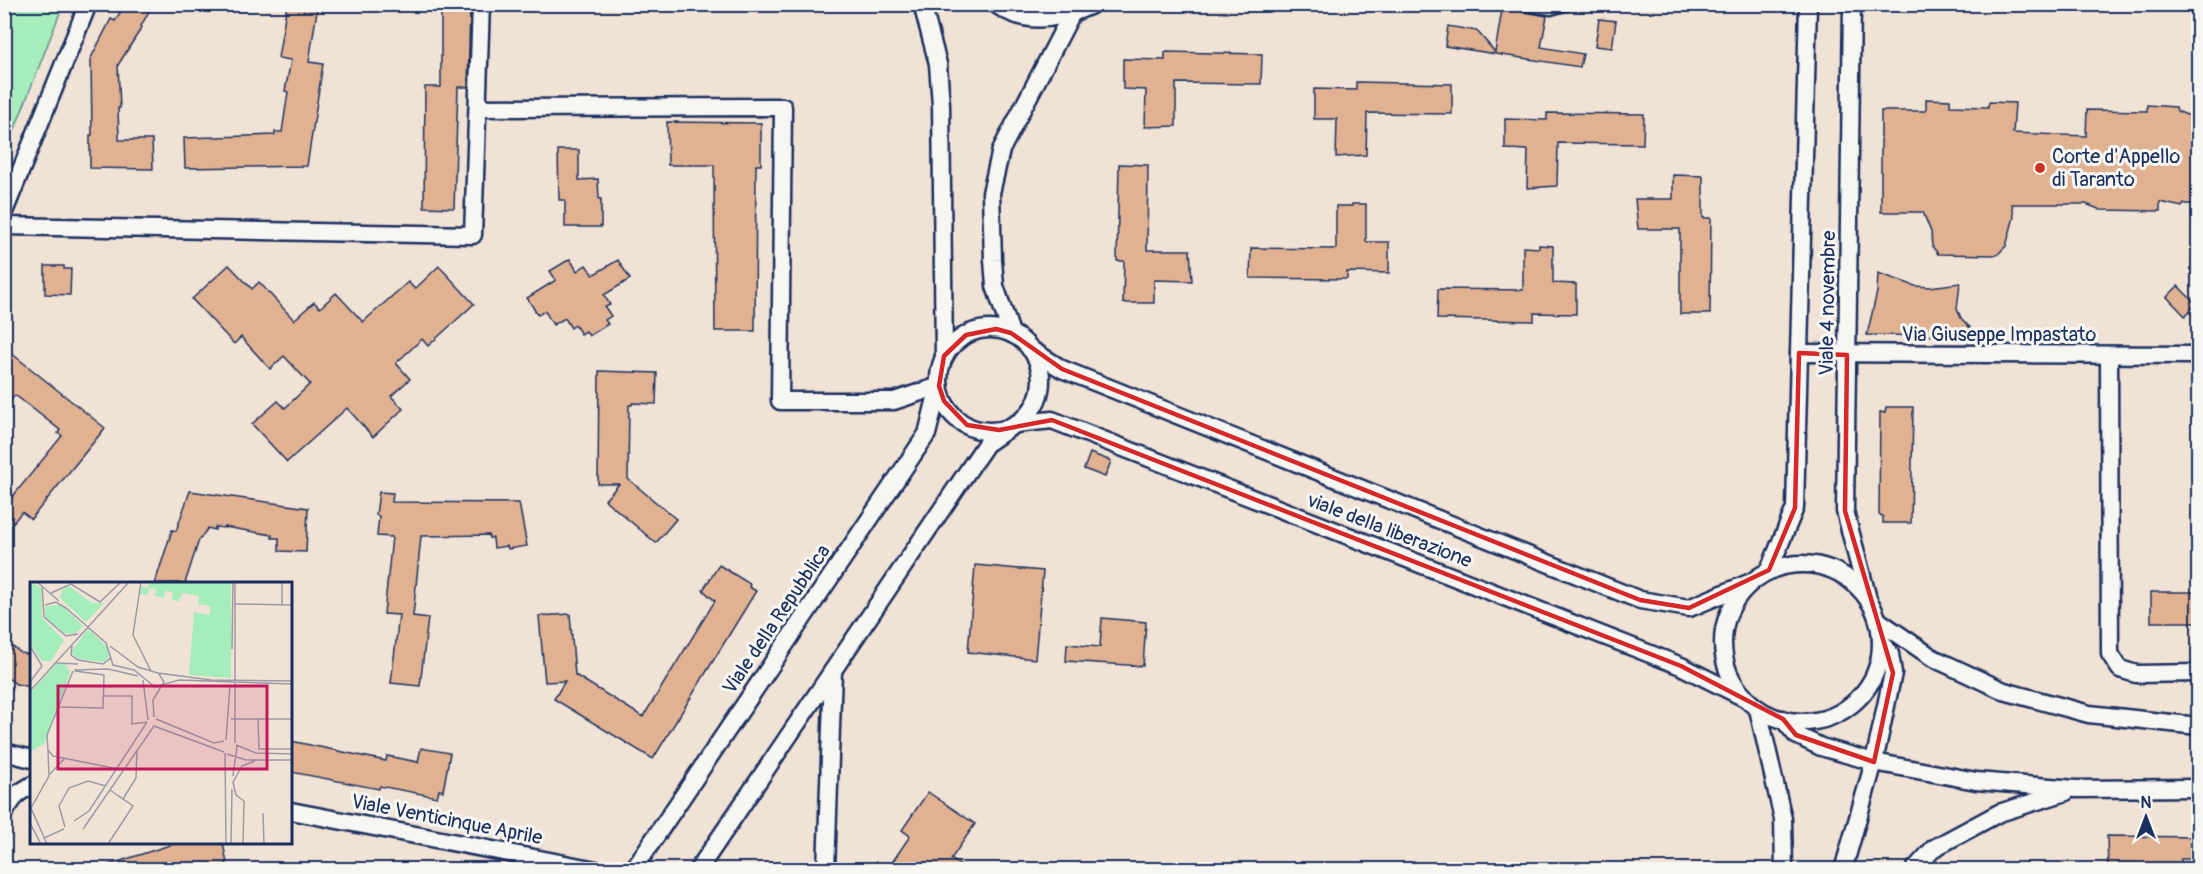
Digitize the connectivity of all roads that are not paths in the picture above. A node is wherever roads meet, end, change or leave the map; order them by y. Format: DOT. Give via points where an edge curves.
graph roads {
  1 [pos="88,4"];
  2 [pos="481,4"];
  3 [pos="922,4"];
  4 [pos="1000,4"];
  5 [pos="1514,4"];
  6 [pos="1572,4"];
  7 [pos="1808,4"];
  8 [pos="1852,4"];
  9 [pos="1081,7"];
  10 [pos="478,108"];
  11 [pos="4,212"];
  12 [pos="4,226"];
  13 [pos="1011,333"];
  14 [pos="1030,349"];
  15 [pos="1799,353"];
  16 [pos="2199,354"];
  17 [pos="1847,355"];
  18 [pos="2109,355"];
  19 [pos="944,356"];
  20 [pos="939,386"];
  21 [pos="1015,424"];
  22 [pos="1769,570"];
  23 [pos="1749,583"];
  24 [pos="1868,599"];
  25 [pos="1879,621"];
  26 [pos="1881,640"];
  27 [pos="833,671"];
  28 [pos="2199,673"];
  29 [pos="1752,703"];
  30 [pos="1783,719"];
  31 [pos="2199,726"];
  32 [pos="4,752"];
  33 [pos="30,758"];
  34 [pos="1874,762"];
  35 [pos="30,786"];
  36 [pos="2199,788"];
  37 [pos="2076,789"];
  38 [pos="292,811"];
  39 [pos="4,812"];
  40 [pos="596,870"];
  41 [pos="633,870"];
  42 [pos="698,870"];
  43 [pos="826,870"];
  44 [pos="1784,870"];
  45 [pos="1844,870"];
  46 [pos="1914,870"];
  1 -- 11 [label="street"];
  2 -- 10 [label="street"];
  3 -- 19 [label="street" via="938,64 941,105"];
  4 -- 9 [label="street" via="1036,17"];
  5 -- 6 [label="lane" via="1551,10"];
  7 -- 15 [label="street, Viale 4 novembre"];
  8 -- 17 [label="street, Viale 4 novembre"];
  9 -- 13 [label="street" via="1000,150 995,170 991,193 995,286"];
  10 -- 12 [label="street" via="473,235"];
  10 -- 20 [label="street" via="783,107 780,401 894,401"];
  13 -- 14 [label="street"];
  13 -- 19 [label="street" via="980,330 966,335"];
  14 -- 21 [label="street" via="1039,364 1041,381 1028,413"];
  14 -- 23 [label="street, viale della liberazione" via="1062,369 1640,600 1689,608"];
  15 -- 17 [label="street, Via Giuseppe Impastato"];
  15 -- 22 [label="street, Viale 4 novembre" via="1795,508"];
  16 -- 18 [label="street, Via Giuseppe Impastato"];
  17 -- 18 [label="street, Via Giuseppe Impastato"];
  17 -- 24 [label="street, Viale 4 novembre" via="1845,511"];
  18 -- 28 [label="street" via="2110,654 2120,669 2136,674"];
  19 -- 20 [label="street"];
  20 -- 21 [label="street" via="953,415 967,425 999,430"];
  20 -- 41 [label="street, Viale della Repubblica" via="927,434"];
  21 -- 27 [label="street" via="986,444"];
  21 -- 29 [label="street, viale della liberazione" via="1052,420 1681,666"];
  22 -- 23 [label="street"];
  22 -- 24 [label="street" via="1796,563 1824,567 1849,579"];
  23 -- 29 [label="street" via="1733,603 1724,627 1723,652 1730,677"];
  24 -- 25 [label="street"];
  25 -- 26 [label="street"];
  25 -- 31 [label="street" via="1933,658 2004,691 2089,714"];
  26 -- 30 [label="street" via="1878,664 1868,686 1852,704 1831,716 1807,722"];
  26 -- 34 [label="street" via="1890,654 1893,673"];
  27 -- 42 [label="street"];
  27 -- 43 [label="street"];
  29 -- 30 [label="street"];
  29 -- 44 [label="street" via="1783,819"];
  30 -- 34 [label="street" via="1796,735 1821,747"];
  32 -- 33 [label="street"];
  34 -- 37 [label="street" via="1976,782"];
  34 -- 45 [label="street"];
  35 -- 39 [label="street" via="17,794"];
  36 -- 37 [label="street"];
  37 -- 46 [label="street" via="1999,813 1934,848"];
  38 -- 40 [label="street, Viale Venticinque Aprile"];
}
